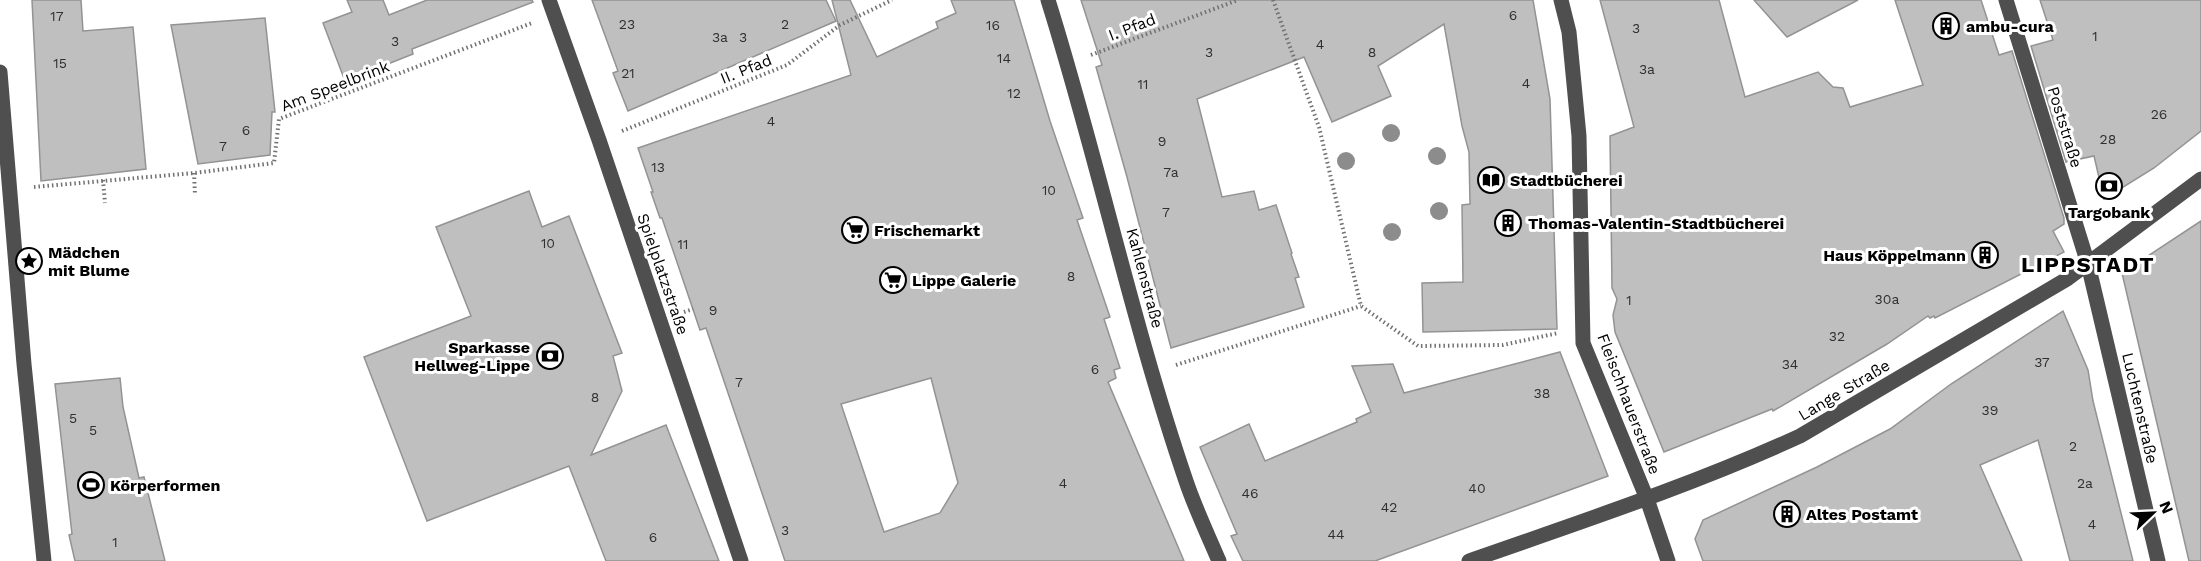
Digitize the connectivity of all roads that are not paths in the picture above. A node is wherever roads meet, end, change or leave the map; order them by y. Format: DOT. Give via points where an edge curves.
graph roads {
  1 [pos="1048,0"];
  2 [pos="1561,0"];
  3 [pos="2006,0"];
  4 [pos="552,7"];
  5 [pos="0,72"];
  6 [pos="2201,179"];
  7 [pos="2088,264"];
  8 [pos="1647,498"];
  9 [pos="44,561"];
  10 [pos="741,561"];
  11 [pos="1220,561"];
  12 [pos="1469,561"];
  13 [pos="1668,561"];
  14 [pos="2158,561"];
  1 -- 11 [label="street, Kahlenstraße" via="1153,373 1187,483"];
  2 -- 8 [label="street, Fleischhauerstraße" via="1569,32 1579,136 1583,343"];
  3 -- 7 [label="street, Poststraße"];
  4 -- 10 [label="street, Spielplatzstraße"];
  5 -- 9 [label="street"];
  6 -- 7 [label="street, Lange Straße"];
  7 -- 8 [label="street, Lange Straße" via="1800,436"];
  7 -- 14 [label="street, Luchtenstraße"];
  8 -- 12 [label="street, Lange Straße"];
  8 -- 13 [label="street, Fleischhauerstraße"];
}
